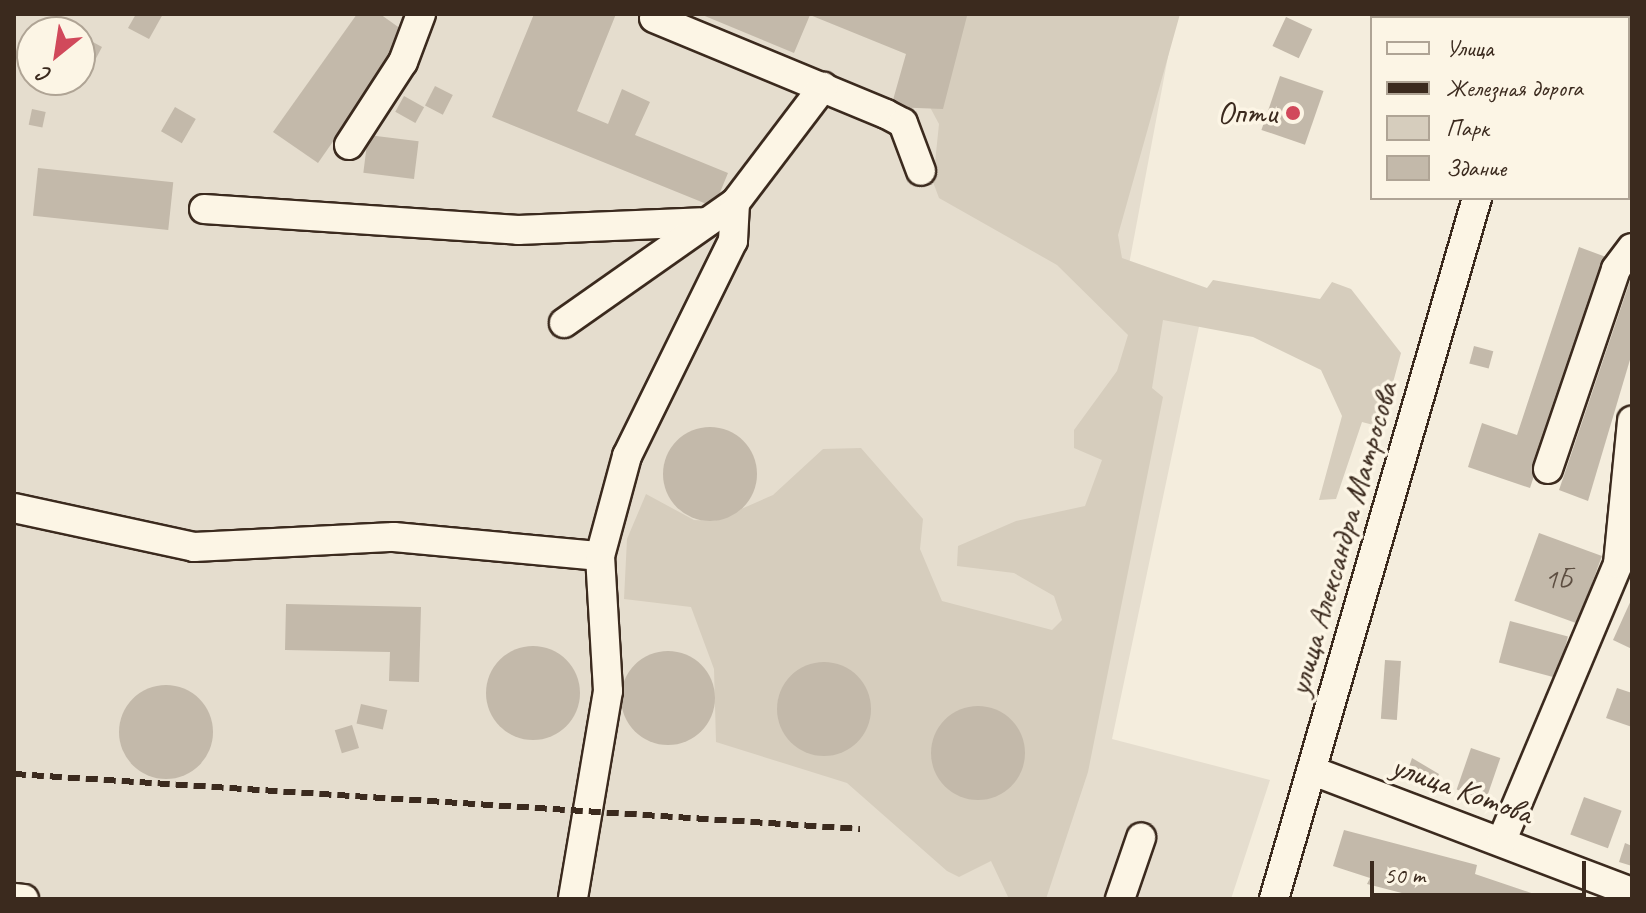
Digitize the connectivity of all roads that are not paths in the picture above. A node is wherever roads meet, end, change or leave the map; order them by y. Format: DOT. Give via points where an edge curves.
graph roads {
  1 [pos="421,14"];
  2 [pos="654,18"];
  3 [pos="823,87"];
  4 [pos="349,145"];
  5 [pos="921,171"];
  6 [pos="1476,200"];
  7 [pos="735,203"];
  8 [pos="204,209"];
  9 [pos="707,222"];
  10 [pos="1632,248"];
  11 [pos="564,323"];
  12 [pos="1632,421"];
  13 [pos="1548,469"];
  14 [pos="14,508"];
  15 [pos="600,556"];
  16 [pos="1313,771"];
  17 [pos="1141,838"];
  18 [pos="1502,840"];
  19 [pos="1632,892"];
  20 [pos="14,898"];
  21 [pos="24,899"];
  22 [pos="573,899"];
  23 [pos="1120,899"];
  24 [pos="1274,899"];
  1 -- 4 [label="street" via="403,62"];
  2 -- 3 [label="street"];
  3 -- 5 [label="street" via="903,123"];
  3 -- 7 [label="street"];
  6 -- 16 [label="street, улица Александра Матросова"];
  7 -- 9 [label="street"];
  7 -- 15 [label="street" via="733,241 627,456"];
  8 -- 9 [label="street" via="518,230"];
  9 -- 11 [label="street"];
  10 -- 13 [label="street" via="1616,269"];
  12 -- 18 [label="street" via="1618,564"];
  14 -- 15 [label="street" via="194,547 394,537"];
  15 -- 22 [label="street" via="608,691"];
  16 -- 18 [label="street, улица Котова"];
  16 -- 24 [label="street, улица Александра Матросова"];
  17 -- 23 [label="street"];
  18 -- 19 [label="street, улица Котова"];
  20 -- 21 [label="street"];
}
